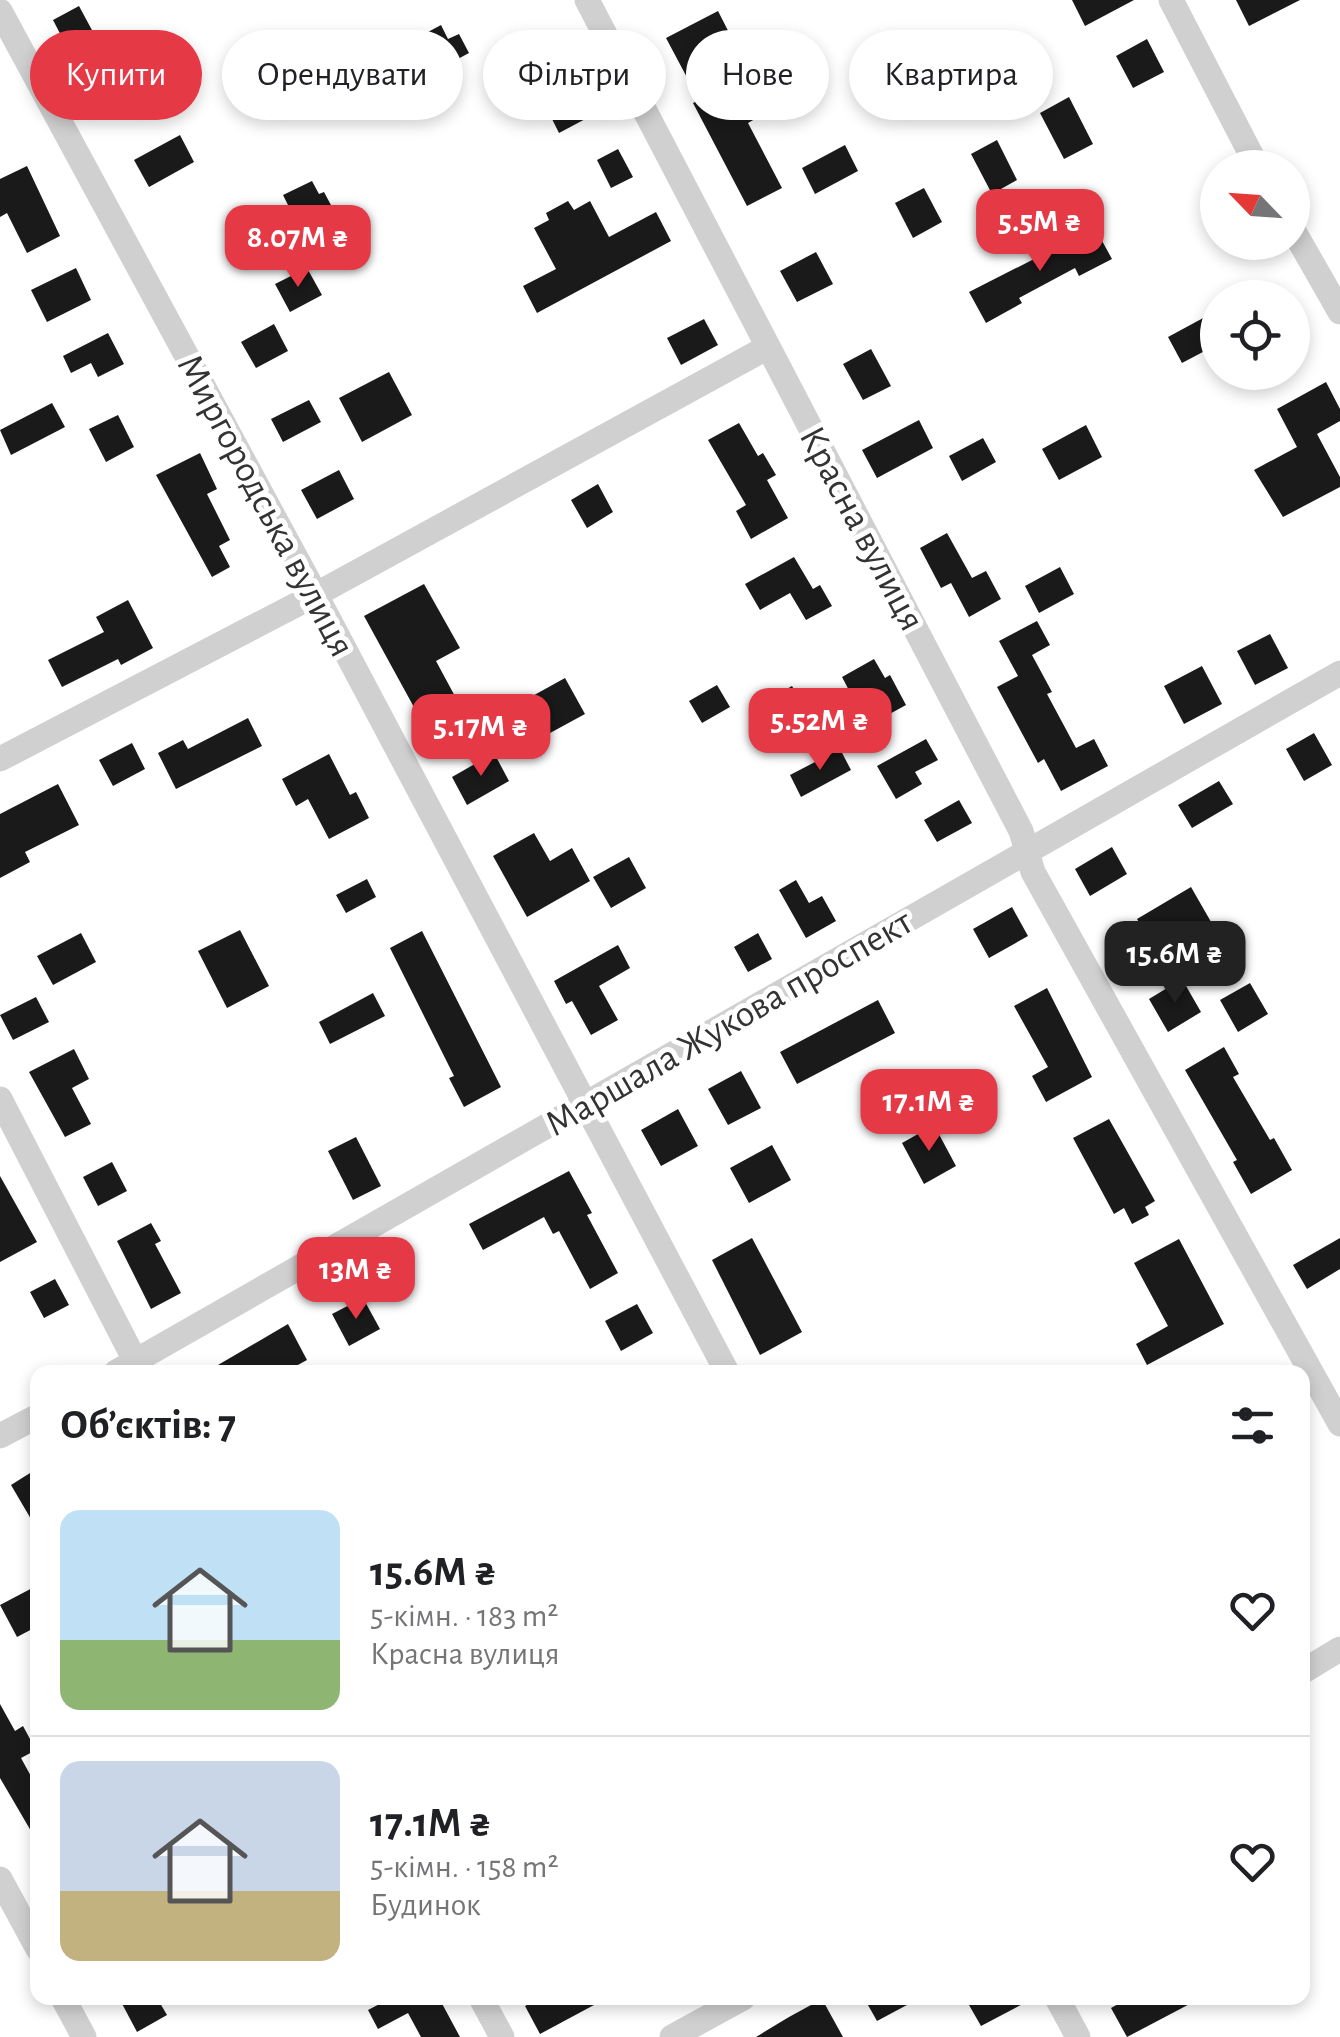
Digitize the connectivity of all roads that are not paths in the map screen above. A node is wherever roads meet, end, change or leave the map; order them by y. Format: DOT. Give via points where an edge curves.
graph roads {
  1 [pos="587,0"];
  2 [pos="1171,0"];
  3 [pos="0,11"];
  4 [pos="1249,150"];
  5 [pos="1310,260"];
  6 [pos="1340,312"];
  7 [pos="768,347"];
  8 [pos="315,595"];
  9 [pos="1340,673"];
  10 [pos="0,759"];
  11 [pos="1027,852"];
  12 [pos="0,1099"];
  13 [pos="586,1103"];
  14 [pos="129,1365"];
  15 [pos="138,1365"];
  16 [pos="723,1365"];
  17 [pos="1307,1365"];
  18 [pos="1310,1370"];
  19 [pos="30,1420"];
  20 [pos="1340,1424"];
  21 [pos="0,1436"];
  22 [pos="1340,1649"];
  23 [pos="1310,1667"];
  24 [pos="0,1879"];
  25 [pos="30,1934"];
  26 [pos="67,2005"];
  27 [pos="485,2005"];
  28 [pos="729,2005"];
  29 [pos="1061,2005"];
  30 [pos="84,2037"];
  31 [pos="502,2037"];
  32 [pos="672,2037"];
  33 [pos="1078,2037"];
  1 -- 7 [label="street, Красна вулиця"];
  2 -- 4 [label="street"];
  3 -- 8 [label="street, Миргородська вулиця"];
  5 -- 6 [label="street"];
  7 -- 8 [label="street"];
  7 -- 11 [label="street, Красна вулиця"];
  8 -- 10 [label="street"];
  8 -- 13 [label="street, Миргородська вулиця"];
  9 -- 11 [label="street, Маршала Жукова проспект"];
  11 -- 13 [label="street, Маршала Жукова проспект"];
  11 -- 17 [label="street, Красна вулиця"];
  12 -- 14 [label="street"];
  13 -- 15 [label="street, Маршала Жукова проспект"];
  13 -- 16 [label="street, Миргородська вулиця"];
  18 -- 20 [label="street, Красна вулиця"];
  19 -- 21 [label="street"];
  22 -- 23 [label="street"];
  24 -- 25 [label="street"];
  26 -- 30 [label="street"];
  27 -- 31 [label="street"];
  28 -- 32 [label="street"];
  29 -- 33 [label="street"];
}
